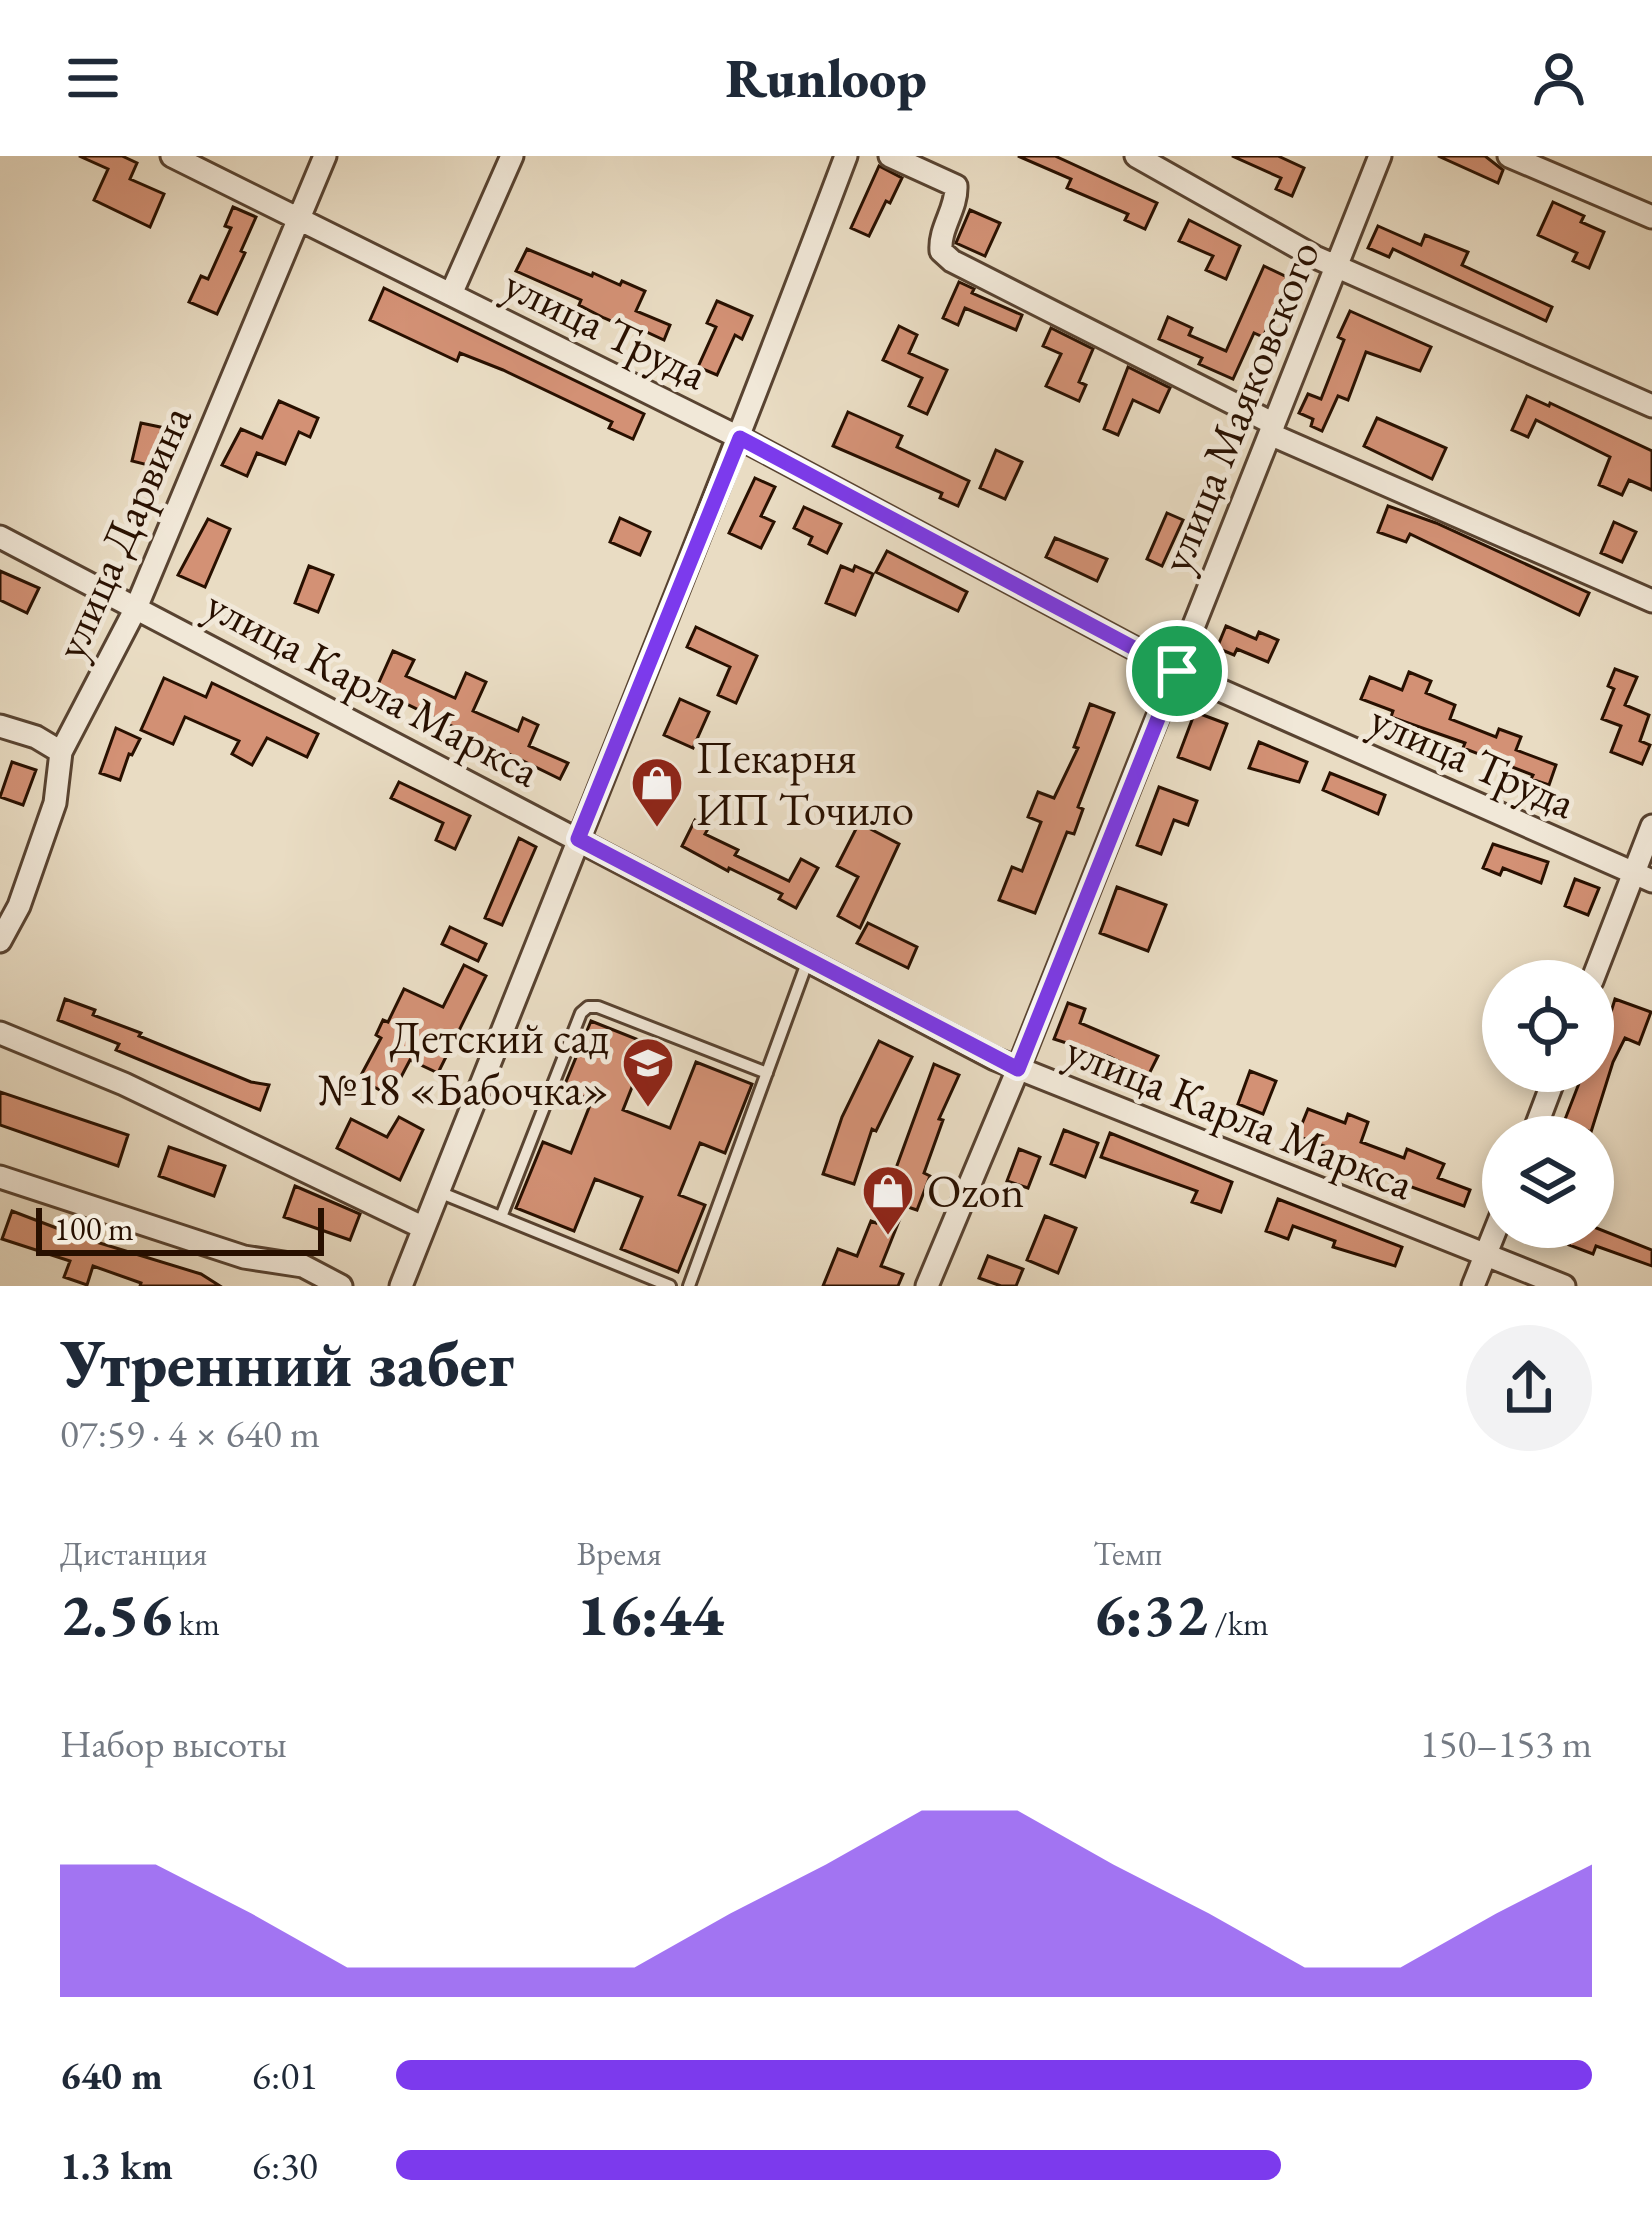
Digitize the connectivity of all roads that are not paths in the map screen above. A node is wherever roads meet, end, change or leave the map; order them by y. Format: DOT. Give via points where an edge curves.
graph roads {
  1 [pos="172,156"];
  2 [pos="326,156"];
  3 [pos="512,156"];
  4 [pos="846,156"];
  5 [pos="890,156"];
  6 [pos="1136,156"];
  7 [pos="1380,156"];
  8 [pos="1509,156"];
  9 [pos="1652,217"];
  10 [pos="300,220"];
  11 [pos="1336,266"];
  12 [pos="451,294"];
  13 [pos="1652,406"];
  14 [pos="1272,429"];
  15 [pos="740,438"];
  16 [pos="0,537"];
  17 [pos="1652,601"];
  18 [pos="136,608"];
  19 [pos="1177,671"];
  20 [pos="0,726"];
  21 [pos="61,752"];
  22 [pos="1652,826"];
  23 [pos="578,839"];
  24 [pos="1643,878"];
  25 [pos="2,928"];
  26 [pos="808,960"];
  27 [pos="1602,960"];
  28 [pos="0,1033"];
  29 [pos="1018,1069"];
  30 [pos="767,1073"];
  31 [pos="0,1177"];
  32 [pos="439,1192"];
  33 [pos="501,1217"];
  34 [pos="424,1228"];
  35 [pos="1489,1248"];
  36 [pos="1485,1257"];
  37 [pos="341,1286"];
  38 [pos="401,1286"];
  39 [pos="670,1286"];
  40 [pos="689,1286"];
  41 [pos="927,1286"];
  42 [pos="1473,1286"];
  43 [pos="1564,1286"];
  1 -- 10 [label="street, улица Труда"];
  2 -- 10 [label="street, улица Дарвина"];
  3 -- 12 [label="street"];
  4 -- 15 [label="street"];
  5 -- 14 [label="street" via="956,186 940,241 952,261"];
  6 -- 11 [label="street"];
  7 -- 11 [label="street, улица Маяковского"];
  8 -- 9 [label="street"];
  10 -- 12 [label="street, улица Труда"];
  10 -- 18 [label="street, улица Дарвина"];
  11 -- 13 [label="street"];
  11 -- 14 [label="street, улица Маяковского"];
  12 -- 15 [label="street, улица Труда"];
  14 -- 17 [label="street"];
  14 -- 19 [label="street, улица Маяковского"];
  15 -- 19 [label="street, улица Труда"];
  15 -- 23 [label="street"];
  16 -- 18 [label="street, улица Карла Маркса"];
  18 -- 21 [label="street, улица Дарвина"];
  18 -- 23 [label="street, улица Карла Маркса"];
  19 -- 24 [label="street, улица Труда"];
  19 -- 29 [label="street, улица Маяковского"];
  20 -- 21 [label="street"];
  21 -- 25 [label="street, улица Дарвина" via="55,803 19,906"];
  22 -- 24 [label="street"];
  23 -- 26 [label="street, улица Карла Маркса"];
  23 -- 32 [label="street"];
  24 -- 27 [label="street"];
  26 -- 29 [label="street, улица Карла Маркса"];
  26 -- 30 [label="lane"];
  28 -- 34 [label="street"];
  29 -- 36 [label="street, улица Карла Маркса"];
  29 -- 41 [label="street, улица Маяковского"];
  30 -- 33 [label="lane" via="588,1007"];
  30 -- 40 [label="lane"];
  31 -- 37 [label="street" via="244,1256 303,1266"];
  32 -- 33 [label="lane"];
  32 -- 34 [label="street"];
  33 -- 39 [label="lane"];
  34 -- 38 [label="street"];
  35 -- 36 [label="street"];
  36 -- 42 [label="street"];
  36 -- 43 [label="street, улица Карла Маркса"];
}
